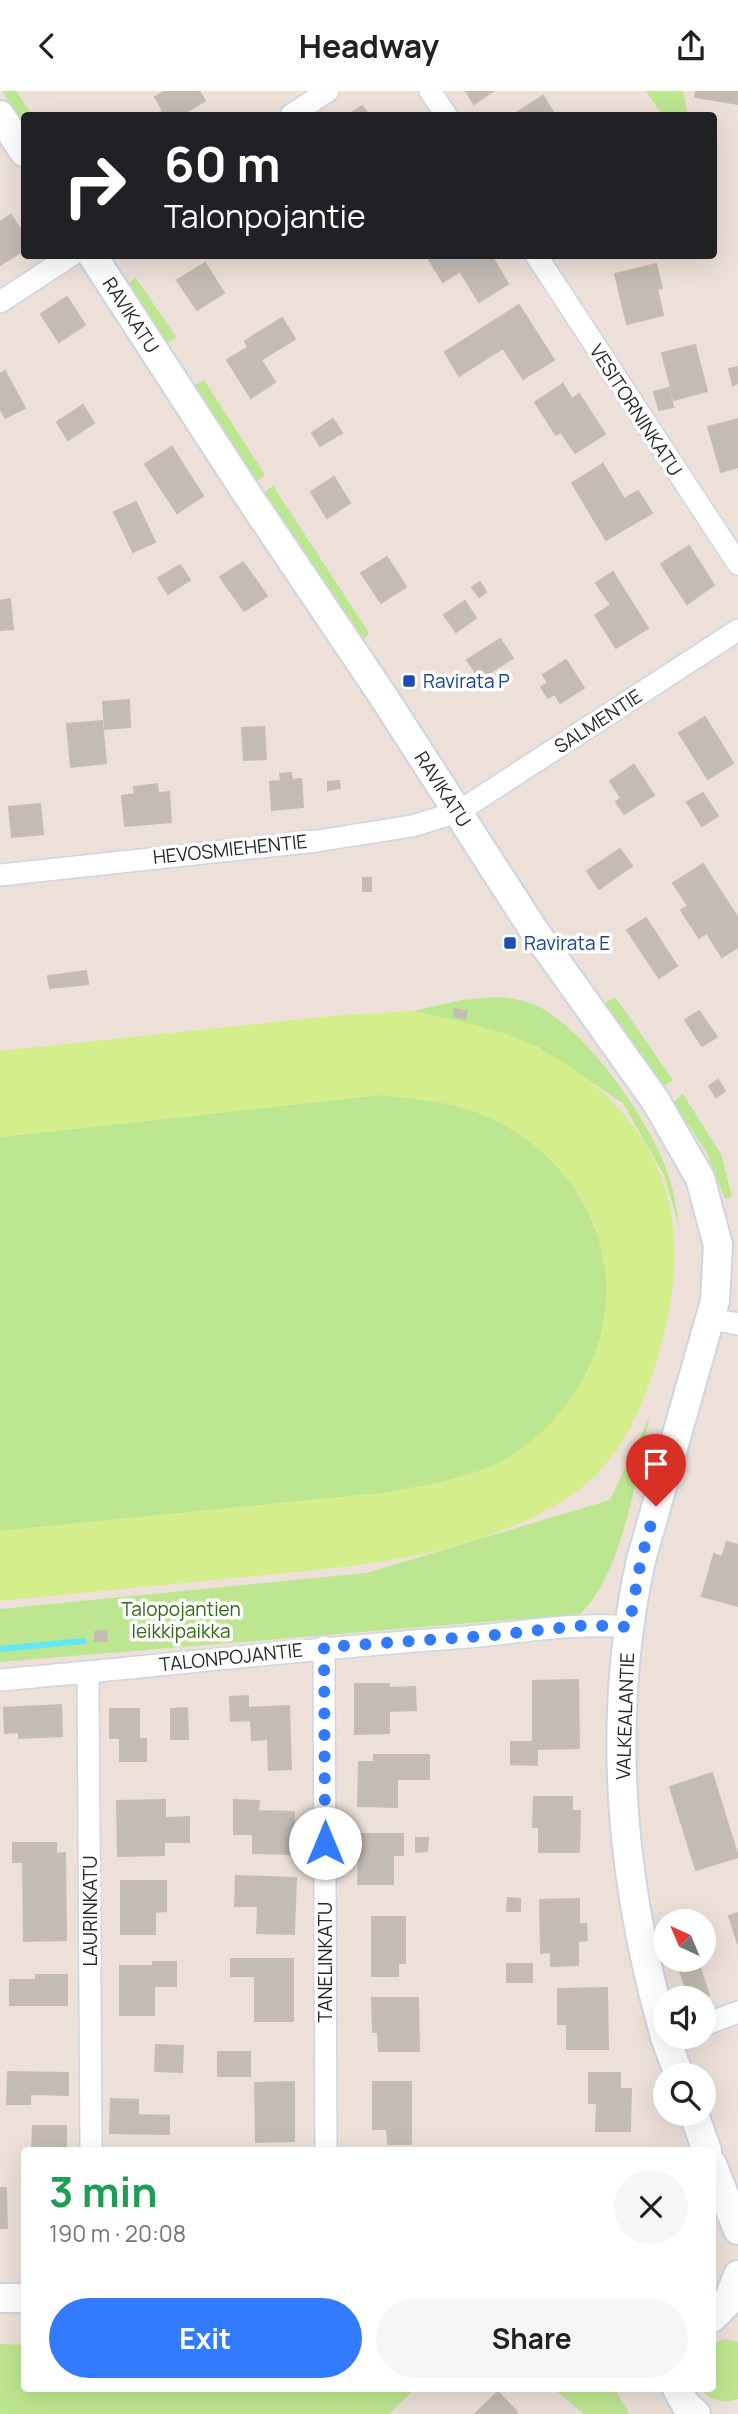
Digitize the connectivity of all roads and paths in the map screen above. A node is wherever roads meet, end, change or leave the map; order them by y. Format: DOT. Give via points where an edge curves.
graph roads {
  1 [pos="328,91"];
  2 [pos="430,91"];
  3 [pos="296,112"];
  4 [pos="444,112"];
  5 [pos="0,115"];
  6 [pos="21,147"];
  7 [pos="66,259"];
  8 [pos="95,259"];
  9 [pos="539,259"];
  10 [pos="0,302"];
  11 [pos="738,564"];
  12 [pos="738,630"];
  13 [pos="458,812"];
  14 [pos="0,874"];
  15 [pos="724,1321"];
  16 [pos="629,1627"];
  17 [pos="324,1647"];
  18 [pos="88,1672"];
  19 [pos="0,1680"];
  20 [pos="653,1992"];
  21 [pos="738,2012"];
  22 [pos="716,2020"];
  23 [pos="698,2126"];
  24 [pos="91,2147"];
  25 [pos="326,2147"];
  26 [pos="706,2147"];
  27 [pos="716,2175"];
  28 [pos="737,2230"];
  29 [pos="738,2275"];
  30 [pos="0,2298"];
  31 [pos="21,2298"];
  32 [pos="716,2315"];
  33 [pos="716,2319"];
  34 [pos="738,2319"];
  35 [pos="679,2392"];
  36 [pos="696,2414"];
  1 -- 3 [label="street"];
  2 -- 4 [label="street"];
  5 -- 6 [label="street"];
  7 -- 10 [label="street"];
  8 -- 13 [label="street, RAVIKATU"];
  9 -- 11 [label="street, VESITORNINKATU"];
  12 -- 13 [label="street, SALMENTIE"];
  13 -- 14 [label="street, HEVOSMIEHENTIE" via="412,826 317,841"];
  13 -- 15 [label="street, RAVIKATU" via="688,1154 709,1205 718,1245"];
  15 -- 16 [label="street, VALKEALANTIE" via="641,1560"];
  16 -- 17 [label="street, TALONPOJANTIE" via="587,1625"];
  16 -- 20 [label="street, VALKEALANTIE" via="622,1748 627,1871"];
  17 -- 18 [label="street, TALONPOJANTIE"];
  17 -- 25 [label="street, TANELINKATU"];
  18 -- 19 [label="street, TALONPOJANTIE"];
  18 -- 24 [label="street, LAURINKATU"];
  21 -- 22 [label="street"];
  23 -- 26 [label="street"];
  27 -- 28 [label="street"];
  29 -- 32 [label="street" via="727,2303"];
  30 -- 31 [label="street"];
  33 -- 34 [label="street"];
  35 -- 36 [label="street"];
}
